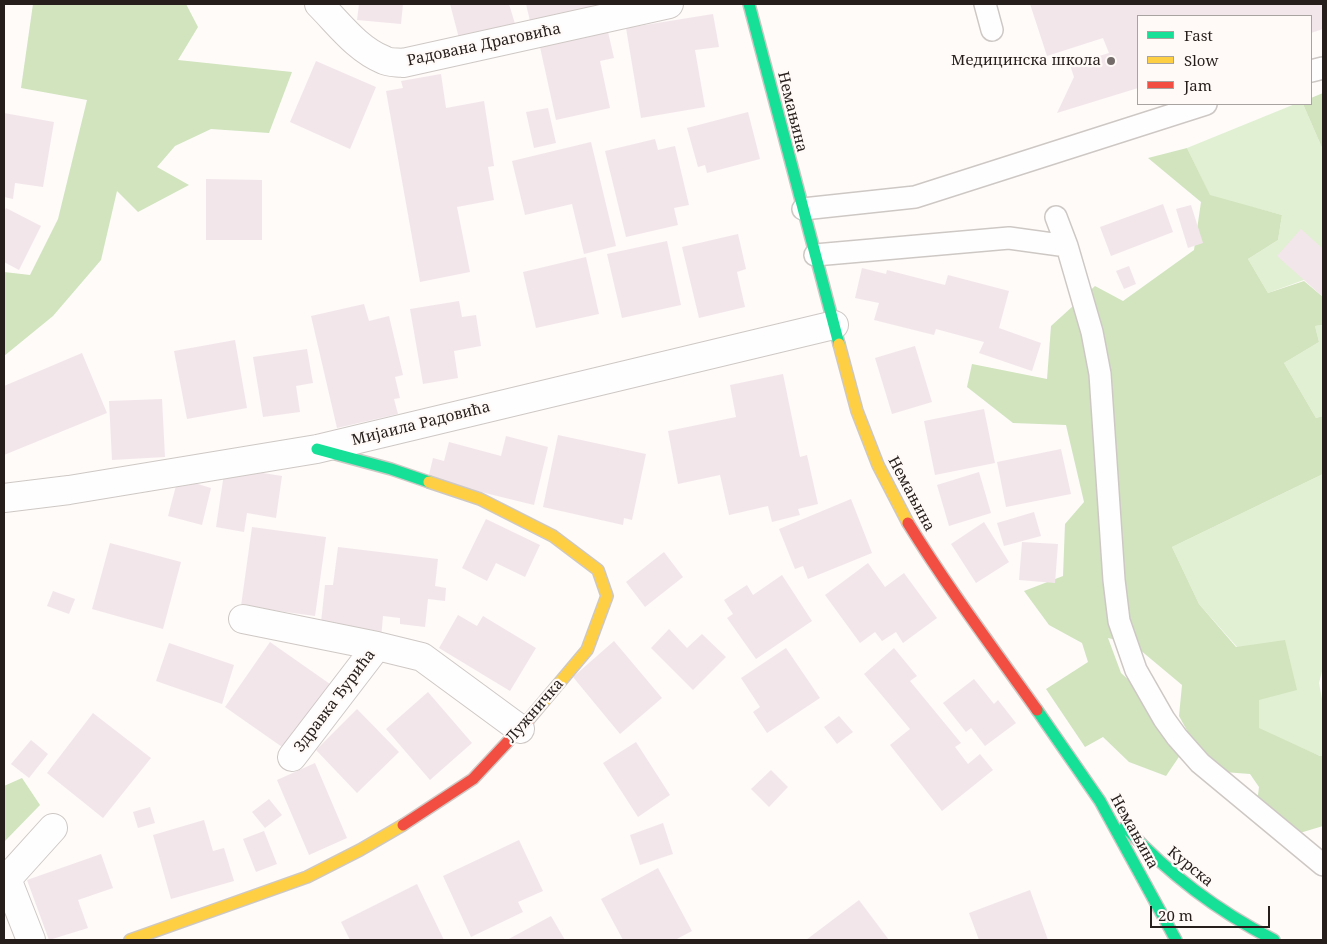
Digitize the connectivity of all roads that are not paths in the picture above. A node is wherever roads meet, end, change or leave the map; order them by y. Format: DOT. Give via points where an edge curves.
graph roads {
  1 [pos="319,4"];
  2 [pos="669,4"];
  3 [pos="749,4"];
  4 [pos="985,4"];
  5 [pos="992,30"];
  6 [pos="1203,105"];
  7 [pos="802,209"];
  8 [pos="1056,217"];
  9 [pos="1067,246"];
  10 [pos="816,255"];
  11 [pos="834,325"];
  12 [pos="317,449"];
  13 [pos="4,498"];
  14 [pos="243,619"];
  15 [pos="377,646"];
  16 [pos="520,728"];
  17 [pos="292,757"];
  18 [pos="1100,801"];
  19 [pos="52,828"];
  20 [pos="1323,865"];
  21 [pos="5,879"];
  22 [pos="31,940"];
  23 [pos="130,940"];
  24 [pos="1176,940"];
  25 [pos="1274,940"];
  1 -- 2 [label="street, Радована Драговића" via="367,50 385,61 403,63"];
  3 -- 7 [label="main road, Немањина"];
  4 -- 5 [label="lane"];
  6 -- 7 [label="lane" via="915,197"];
  7 -- 10 [label="main road, Немањина"];
  8 -- 9 [label="lane"];
  9 -- 10 [label="lane" via="1009,238"];
  9 -- 20 [label="lane" via="1092,332 1100,374 1114,580 1119,621 1136,670 1164,719 1200,763"];
  10 -- 11 [label="main road, Немањина"];
  11 -- 12 [label="street, Мијаила Радовића"];
  11 -- 18 [label="main road, Немањина" via="863,431 904,516 952,592"];
  12 -- 13 [label="street, Мијаила Радовића"];
  12 -- 16 [label="main road, Лужничка" via="391,469 480,499 553,536 598,570 607,596 587,650"];
  14 -- 15 [label="street, Здравка Ђурића"];
  15 -- 16 [label="street, Здравка Ђурића" via="422,658"];
  15 -- 17 [label="street, Здравка Ђурића"];
  16 -- 23 [label="main road, Лужничка" via="473,780 360,850 307,877"];
  18 -- 24 [label="main road, Немањина"];
  18 -- 25 [label="main road, Курска" via="1165,867 1228,914"];
  19 -- 21 [label="street"];
  21 -- 22 [label="street"];
}
